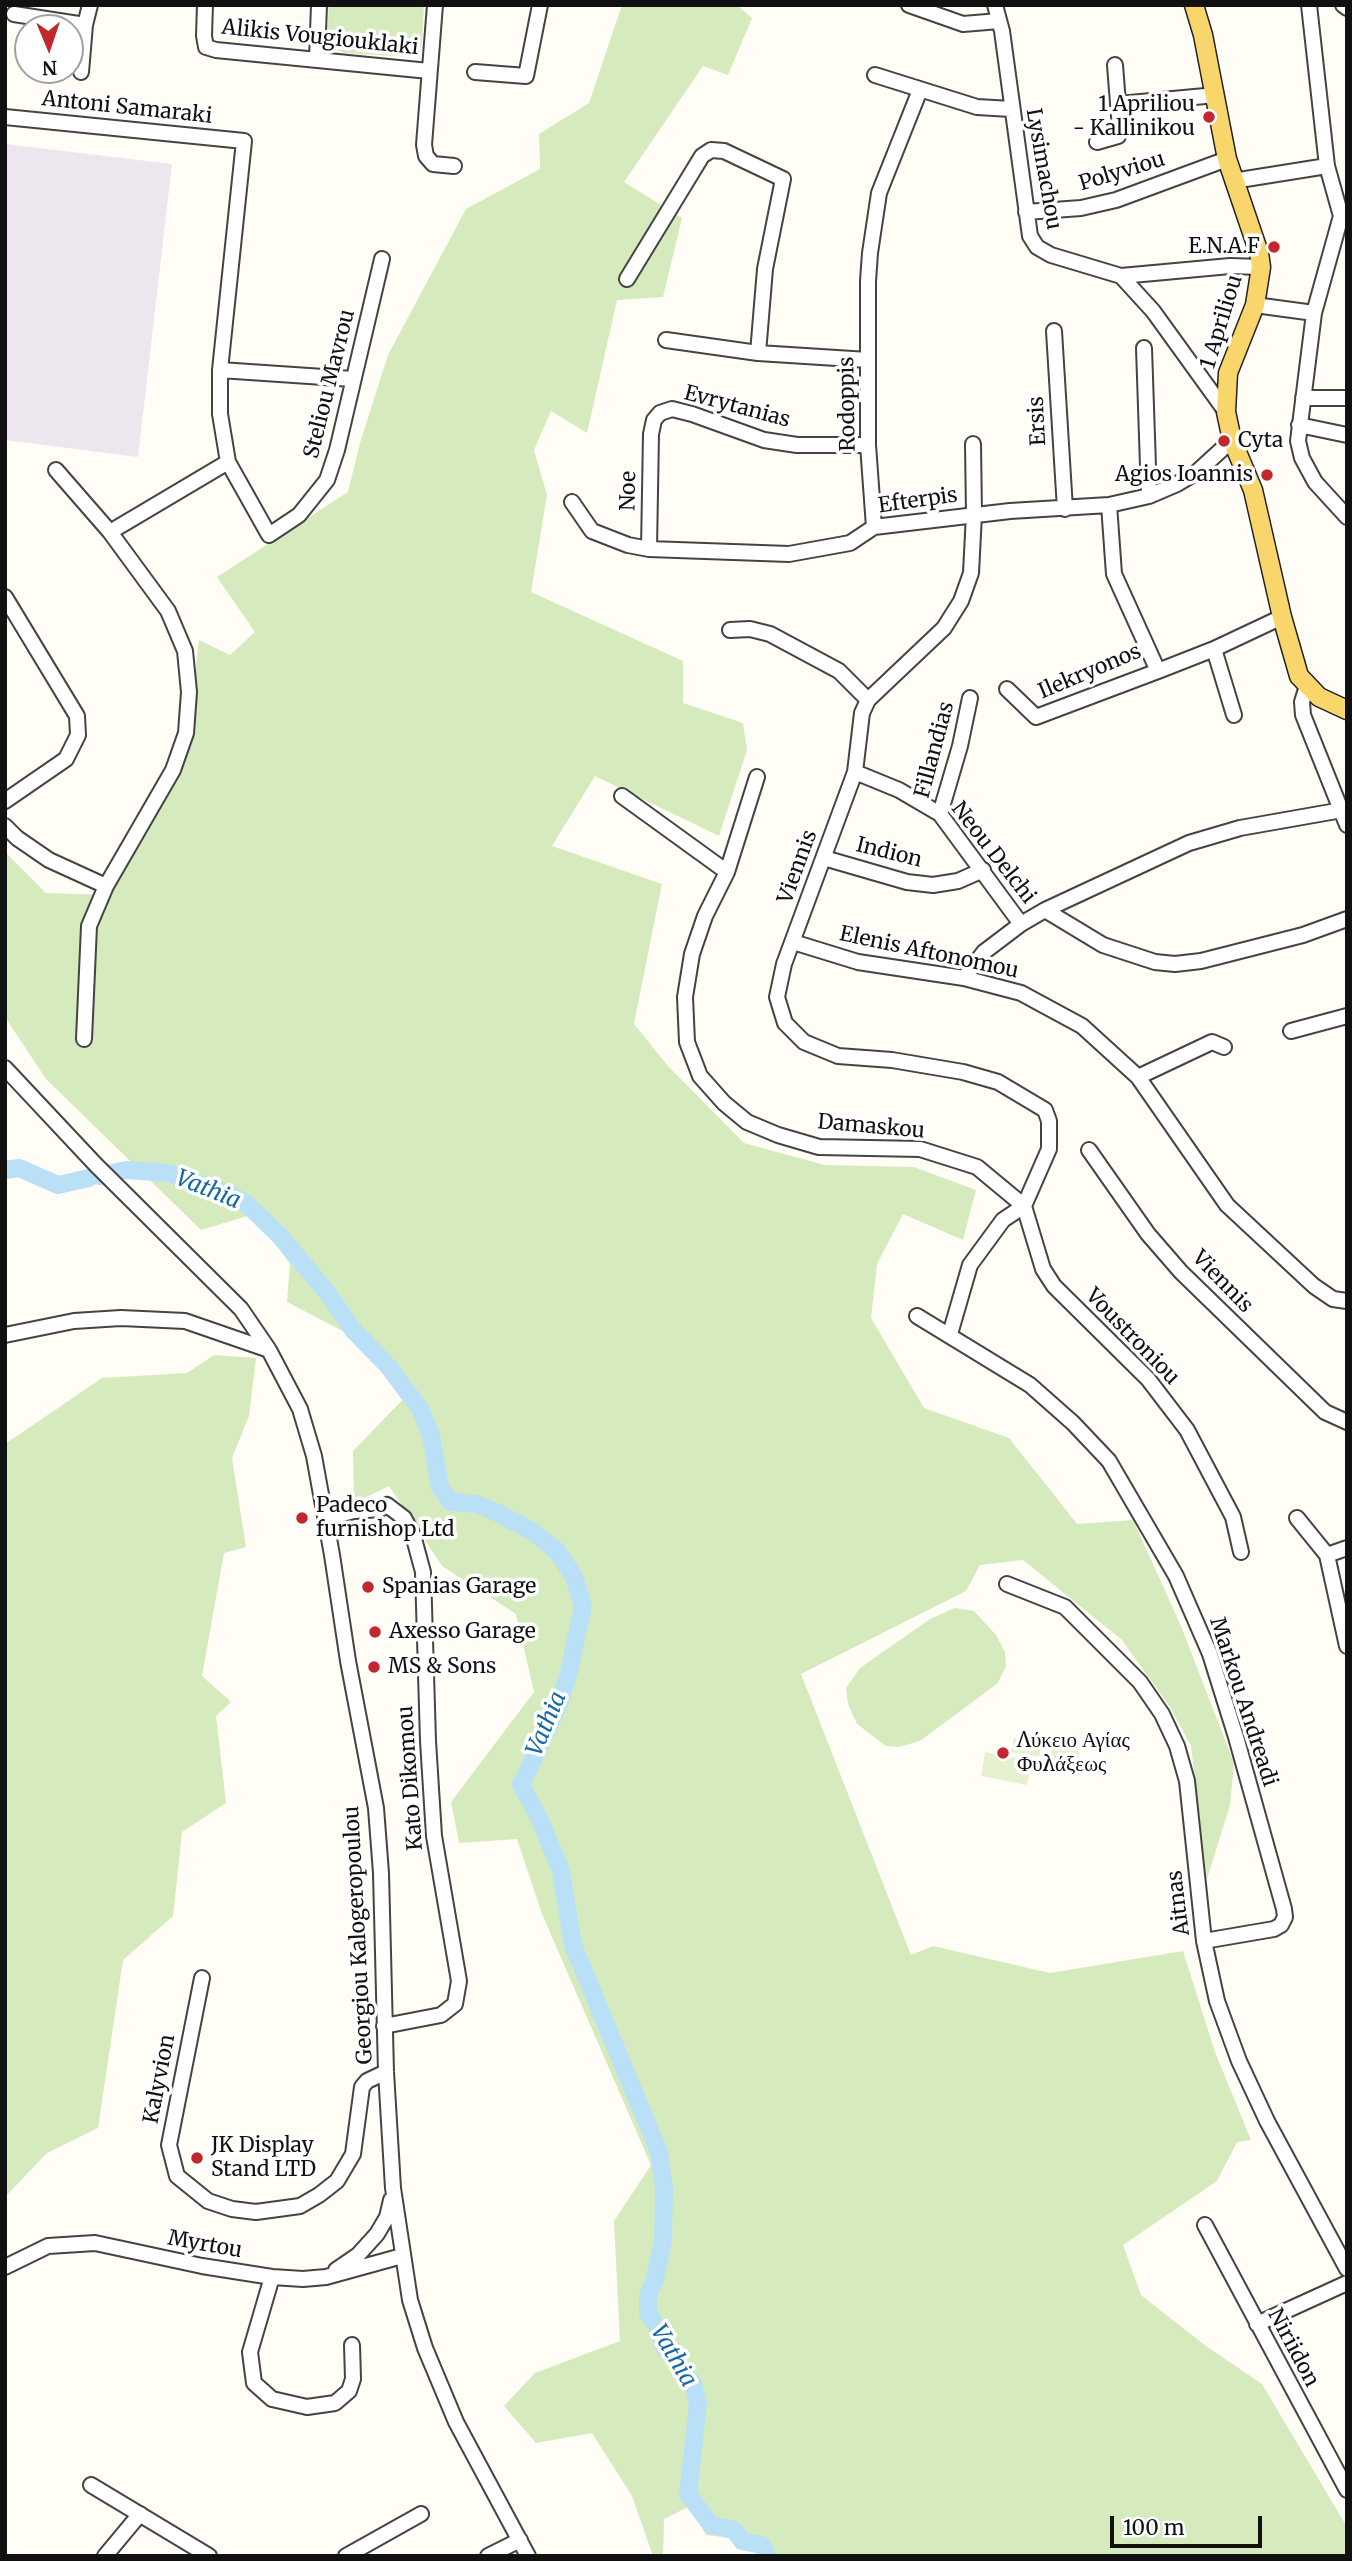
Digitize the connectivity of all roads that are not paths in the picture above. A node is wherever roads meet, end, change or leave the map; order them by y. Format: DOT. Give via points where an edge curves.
graph roads {
  1 [pos="90,5"];
  2 [pos="205,5"];
  3 [pos="319,5"];
  4 [pos="435,5"];
  5 [pos="540,5"];
  6 [pos="909,5"];
  7 [pos="995,5"];
  8 [pos="1194,5"];
  9 [pos="1309,5"];
  10 [pos="999,21"];
  11 [pos="85,25"];
  12 [pos="84,37"];
  13 [pos="317,59"];
  14 [pos="1115,65"];
  15 [pos="429,71"];
  16 [pos="475,72"];
  17 [pos="874,75"];
  18 [pos="920,90"];
  19 [pos="1216,95"];
  20 [pos="1119,104"];
  21 [pos="1011,109"];
  22 [pos="5,117"];
  23 [pos="1097,142"];
  24 [pos="1227,159"];
  25 [pos="454,166"];
  26 [pos="1327,166"];
  27 [pos="1233,180"];
  28 [pos="1026,212"];
  29 [pos="1345,213"];
  30 [pos="382,259"];
  31 [pos="1261,267"];
  32 [pos="1121,276"];
  33 [pos="626,279"];
  34 [pos="1255,305"];
  35 [pos="1314,313"];
  36 [pos="1054,331"];
  37 [pos="666,340"];
  38 [pos="1144,348"];
  39 [pos="758,353"];
  40 [pos="868,360"];
  41 [pos="220,370"];
  42 [pos="353,379"];
  43 [pos="1303,398"];
  44 [pos="1347,398"];
  45 [pos="1226,412"];
  46 [pos="1299,425"];
  47 [pos="651,434"];
  48 [pos="1347,435"];
  49 [pos="1232,440"];
  50 [pos="868,444"];
  51 [pos="973,444"];
  52 [pos="228,462"];
  53 [pos="56,470"];
  54 [pos="1149,496"];
  55 [pos="572,502"];
  56 [pos="1109,505"];
  57 [pos="1065,509"];
  58 [pos="974,514"];
  59 [pos="1347,517"];
  60 [pos="874,527"];
  61 [pos="110,532"];
  62 [pos="649,549"];
  63 [pos="5,597"];
  64 [pos="1282,617"];
  65 [pos="730,629"];
  66 [pos="1214,649"];
  67 [pos="1158,671"];
  68 [pos="1307,686"];
  69 [pos="1007,689"];
  70 [pos="970,698"];
  71 [pos="868,700"];
  72 [pos="1347,710"];
  73 [pos="1234,715"];
  74 [pos="855,772"];
  75 [pos="758,777"];
  76 [pos="622,796"];
  77 [pos="5,801"];
  78 [pos="1342,810"];
  79 [pos="940,814"];
  80 [pos="1347,825"];
  81 [pos="5,826"];
  82 [pos="824,858"];
  83 [pos="983,870"];
  84 [pos="727,872"];
  85 [pos="106,886"];
  86 [pos="1045,910"];
  87 [pos="1347,919"];
  88 [pos="1021,924"];
  89 [pos="793,942"];
  90 [pos="964,978"];
  91 [pos="1347,1016"];
  92 [pos="1291,1031"];
  93 [pos="84,1039"];
  94 [pos="1224,1047"];
  95 [pos="5,1068"];
  96 [pos="1138,1077"];
  97 [pos="1088,1150"];
  98 [pos="1024,1206"];
  99 [pos="1347,1301"];
  100 [pos="918,1316"];
  101 [pos="950,1334"];
  102 [pos="5,1335"];
  103 [pos="270,1350"];
  104 [pos="1347,1422"];
  105 [pos="326,1518"];
  106 [pos="1297,1518"];
  107 [pos="1347,1548"];
  108 [pos="1241,1552"];
  109 [pos="1327,1555"];
  110 [pos="1007,1584"];
  111 [pos="1347,1646"];
  112 [pos="1204,1941"];
  113 [pos="202,1978"];
  114 [pos="384,2026"];
  115 [pos="386,2072"];
  116 [pos="393,2188"];
  117 [pos="1205,2225"];
  118 [pos="402,2256"];
  119 [pos="5,2267"];
  120 [pos="1347,2269"];
  121 [pos="272,2277"];
  122 [pos="327,2277"];
  123 [pos="1347,2283"];
  124 [pos="1257,2324"];
  125 [pos="352,2345"];
  126 [pos="91,2484"];
  127 [pos="1347,2490"];
  128 [pos="139,2514"];
  129 [pos="421,2514"];
  130 [pos="520,2540"];
  131 [pos="105,2556"];
  132 [pos="209,2556"];
  133 [pos="345,2556"];
  134 [pos="488,2556"];
  135 [pos="528,2556"];
  1 -- 11 [label="street"];
  2 -- 13 [label="street, Alikis Vougiouklaki" via="206,47"];
  3 -- 13 [label="street"];
  4 -- 15 [label="street"];
  5 -- 16 [label="street" via="526,76"];
  6 -- 10 [label="street" via="963,24"];
  7 -- 10 [label="street, Lysimachou"];
  8 -- 19 [label="main road, 1 Apriliou"];
  9 -- 26 [label="street"];
  10 -- 21 [label="street, Lysimachou"];
  11 -- 12 [label="street"];
  13 -- 15 [label="street, Alikis Vougiouklaki"];
  14 -- 20 [label="street"];
  15 -- 25 [label="street" via="426,156 433,164"];
  17 -- 18 [label="street"];
  18 -- 21 [label="street" via="977,107"];
  18 -- 40 [label="street, Rodoppis" via="878,192 868,281"];
  19 -- 20 [label="street"];
  19 -- 24 [label="main road, 1 Apriliou"];
  20 -- 23 [label="street" via="1118,136"];
  21 -- 28 [label="street, Lysimachou"];
  22 -- 41 [label="street, Antoni Samaraki" via="244,141"];
  24 -- 27 [label="main road, 1 Apriliou"];
  24 -- 28 [label="street, Polyviou" via="1116,200"];
  26 -- 27 [label="street"];
  26 -- 29 [label="street"];
  27 -- 31 [label="main road, 1 Apriliou"];
  28 -- 32 [label="street, Lysimachou" via="1037,247"];
  29 -- 35 [label="street"];
  30 -- 42 [label="street, Steliou Mavrou"];
  31 -- 32 [label="street"];
  31 -- 34 [label="main road, 1 Apriliou"];
  32 -- 45 [label="street"];
  33 -- 39 [label="street" via="702,156 711,150 724,151 783,179 765,269"];
  34 -- 35 [label="street"];
  34 -- 45 [label="main road, 1 Apriliou" via="1228,373"];
  35 -- 43 [label="street"];
  36 -- 57 [label="street, Ersis"];
  37 -- 39 [label="street"];
  38 -- 54 [label="street"];
  39 -- 40 [label="street"];
  40 -- 50 [label="street, Rodoppis"];
  41 -- 42 [label="street"];
  41 -- 52 [label="street" via="220,414"];
  42 -- 52 [label="street, Steliou Mavrou" via="327,480 299,515 269,535"];
  43 -- 44 [label="street"];
  43 -- 46 [label="street"];
  45 -- 49 [label="main road, 1 Apriliou"];
  46 -- 48 [label="street"];
  46 -- 59 [label="street" via="1298,441 1309,472"];
  47 -- 50 [label="street, Evrytanias" via="653,420 672,409 764,440 797,445"];
  47 -- 62 [label="street, Noe"];
  49 -- 54 [label="street, Efterpis" via="1197,472"];
  49 -- 64 [label="main road, 1 Apriliou" via="1253,490"];
  50 -- 60 [label="street, Rodoppis"];
  51 -- 58 [label="street"];
  52 -- 61 [label="street"];
  53 -- 61 [label="street"];
  54 -- 56 [label="street, Efterpis"];
  55 -- 62 [label="street, Efterpis" via="592,531"];
  56 -- 57 [label="street, Efterpis"];
  56 -- 67 [label="street, Ilekryonos" via="1114,574"];
  57 -- 58 [label="street, Efterpis"];
  58 -- 60 [label="street, Efterpis"];
  58 -- 71 [label="street" via="971,573 961,601 944,628"];
  60 -- 62 [label="street, Efterpis" via="850,543 789,554"];
  61 -- 85 [label="street" via="168,611 185,651 189,692 186,733 173,770"];
  63 -- 77 [label="street" via="77,716 78,735 66,759"];
  64 -- 66 [label="street"];
  64 -- 68 [label="main road, 1 Apriliou" via="1299,676"];
  65 -- 71 [label="street" via="770,634 839,671"];
  66 -- 67 [label="street"];
  66 -- 73 [label="street"];
  67 -- 69 [label="street, Ilekryonos" via="1036,718"];
  68 -- 72 [label="main road"];
  68 -- 78 [label="street" via="1303,715"];
  70 -- 79 [label="street, Fillandias"];
  71 -- 74 [label="street, Viennis" via="862,713"];
  74 -- 79 [label="street, Neou Delchi"];
  74 -- 82 [label="street, Viennis"];
  75 -- 84 [label="street, Damaskou"];
  76 -- 84 [label="street"];
  78 -- 80 [label="street"];
  78 -- 86 [label="street" via="1240,828 1189,843"];
  79 -- 83 [label="street, Neou Delchi"];
  81 -- 85 [label="street" via="48,860"];
  82 -- 83 [label="street, Indion" via="933,885"];
  82 -- 89 [label="street, Viennis"];
  83 -- 88 [label="street, Neou Delchi"];
  84 -- 98 [label="street, Damaskou" via="692,954 685,997 687,1042 700,1076 724,1103 747,1122 819,1147 920,1149 977,1167"];
  85 -- 93 [label="street" via="89,926"];
  86 -- 87 [label="street" via="1103,945 1175,964 1303,935"];
  86 -- 88 [label="street"];
  88 -- 90 [label="street" via="984,952"];
  89 -- 90 [label="street, Elenis Aftonomou" via="858,962"];
  89 -- 98 [label="street, Viennis" via="777,997 785,1023 804,1042 838,1056 963,1072 998,1082 1045,1110 1049,1149"];
  90 -- 96 [label="street, Elenis Aftonomou" via="1021,993 1082,1026"];
  91 -- 92 [label="street"];
  94 -- 96 [label="street" via="1212,1042"];
  95 -- 103 [label="street, Georgiou Kalogeropoulou" via="241,1309"];
  96 -- 99 [label="street, Elenis Aftonomou" via="1227,1205 1314,1286 1333,1299"];
  97 -- 104 [label="street, Viennis" via="1181,1272 1325,1412"];
  98 -- 101 [label="street" via="1003,1220 970,1265"];
  98 -- 108 [label="street, Voustroniou" via="1043,1269 1054,1286 1148,1379 1187,1430 1233,1517"];
  100 -- 101 [label="street, Markou Andreadi"];
  101 -- 112 [label="street, Markou Andreadi" via="1030,1385 1109,1461 1176,1576 1210,1654 1285,1917 1274,1929"];
  102 -- 103 [label="street" via="74,1321 185,1321"];
  103 -- 105 [label="street, Georgiou Kalogeropoulou" via="300,1409"];
  105 -- 114 [label="street, Georgiou Kalogeropoulou" via="376,1808"];
  105 -- 114 [label="street, Kato Dikomou" via="387,1505 404,1518 423,1572 434,1836 458,1981 455,2004 441,2015"];
  106 -- 109 [label="street"];
  107 -- 109 [label="street"];
  109 -- 111 [label="street"];
  110 -- 112 [label="street, Aitnas" via="1065,1607 1140,1682 1162,1714 1186,1781"];
  112 -- 120 [label="street, Aitnas" via="1217,2001 1239,2062"];
  113 -- 115 [label="street, Kalyvion" via="169,2145 177,2176 208,2200 256,2212 300,2206 320,2195 337,2181 353,2154 362,2087"];
  114 -- 115 [label="street, Georgiou Kalogeropoulou"];
  115 -- 116 [label="street, Georgiou Kalogeropoulou"];
  116 -- 118 [label="street, Georgiou Kalogeropoulou"];
  116 -- 122 [label="street" via="387,2217 377,2234 358,2255"];
  117 -- 124 [label="street, Niriidon"];
  118 -- 122 [label="street, Myrtou"];
  118 -- 130 [label="street, Georgiou Kalogeropoulou" via="417,2326 435,2372 456,2422"];
  119 -- 121 [label="street, Myrtou" via="48,2246 95,2243"];
  121 -- 122 [label="street, Myrtou"];
  121 -- 125 [label="street" via="250,2352 254,2383 272,2399 307,2407 335,2403 349,2391 353,2379"];
  123 -- 124 [label="street"];
  124 -- 127 [label="street, Niriidon"];
  126 -- 128 [label="street"];
  128 -- 131 [label="street"];
  128 -- 132 [label="street"];
  129 -- 133 [label="street"];
  130 -- 134 [label="street"];
  130 -- 135 [label="street, Georgiou Kalogeropoulou"];
}
